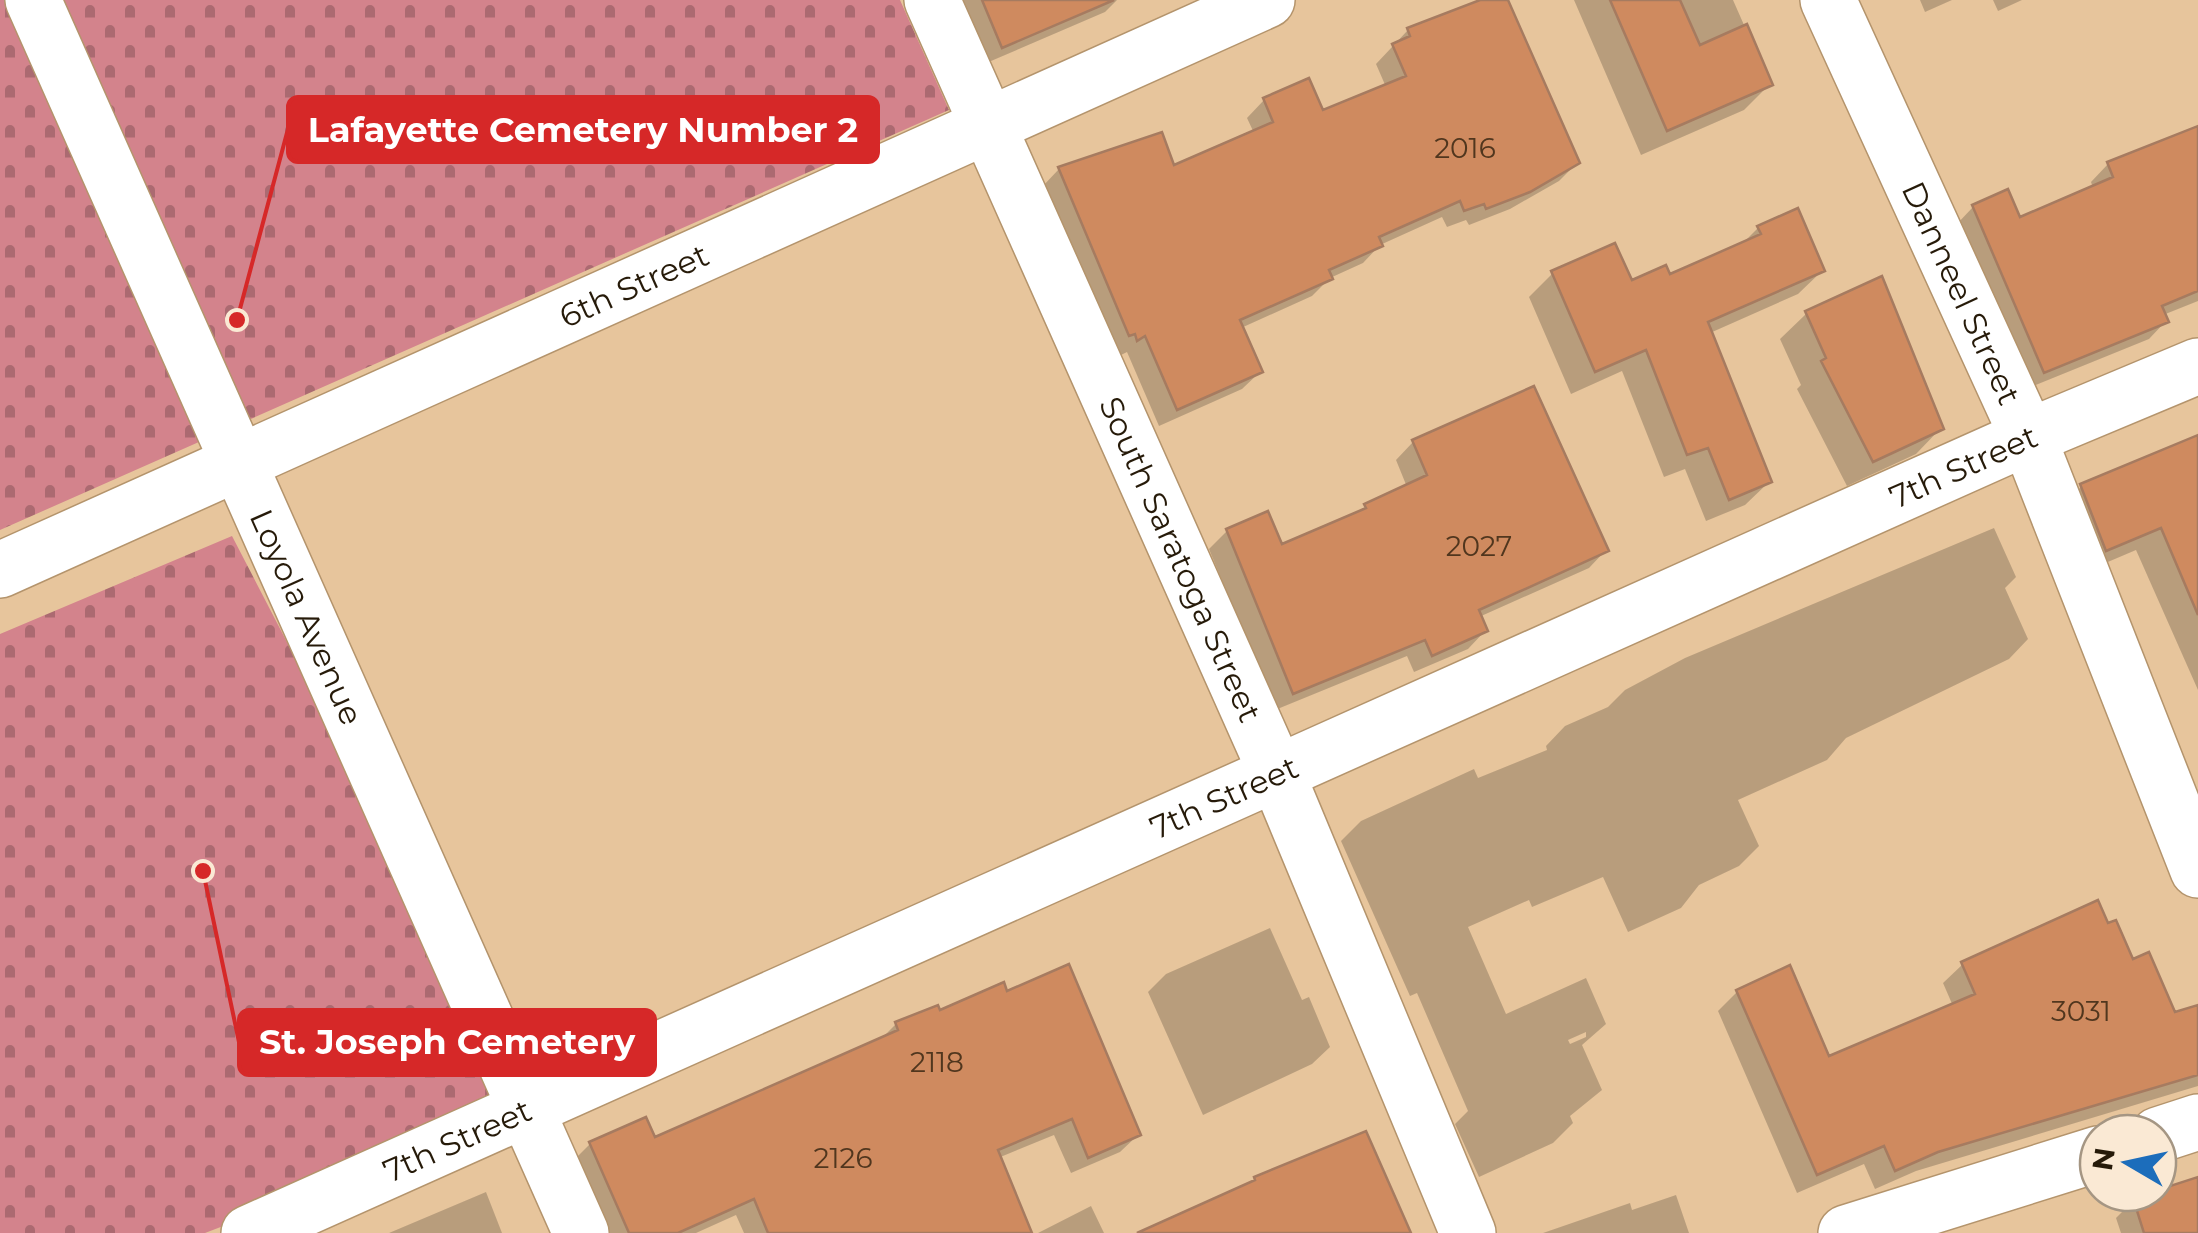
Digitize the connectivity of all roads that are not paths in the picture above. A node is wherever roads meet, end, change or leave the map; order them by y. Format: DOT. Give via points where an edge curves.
graph roads {
  1 [pos="33,0"];
  2 [pos="932,0"];
  3 [pos="1267,0"];
  4 [pos="1828,0"];
  5 [pos="986,122"];
  6 [pos="2198,366"];
  7 [pos="2028,437"];
  8 [pos="242,462"];
  9 [pos="0,570"];
  10 [pos="1277,774"];
  11 [pos="2198,870"];
  12 [pos="530,1109"];
  13 [pos="2078,1160"];
  14 [pos="249,1233"];
  15 [pos="581,1233"];
  16 [pos="1468,1233"];
  17 [pos="1846,1233"];
  1 -- 8 [label="street, Loyola Avenue"];
  2 -- 5 [label="street, South Saratoga Street"];
  3 -- 5 [label="street, 6th Street"];
  4 -- 7 [label="street, Danneel Street"];
  5 -- 8 [label="street, 6th Street"];
  5 -- 10 [label="street, South Saratoga Street"];
  6 -- 7 [label="street, 7th Street"];
  7 -- 10 [label="street, 7th Street"];
  7 -- 11 [label="street, Danneel Street"];
  8 -- 9 [label="street, 6th Street"];
  8 -- 12 [label="street, Loyola Avenue"];
  10 -- 12 [label="street, 7th Street"];
  10 -- 16 [label="street, South Saratoga Street"];
  12 -- 14 [label="street, 7th Street"];
  12 -- 15 [label="street, Loyola Avenue"];
  13 -- 17 [label="street"];
}
